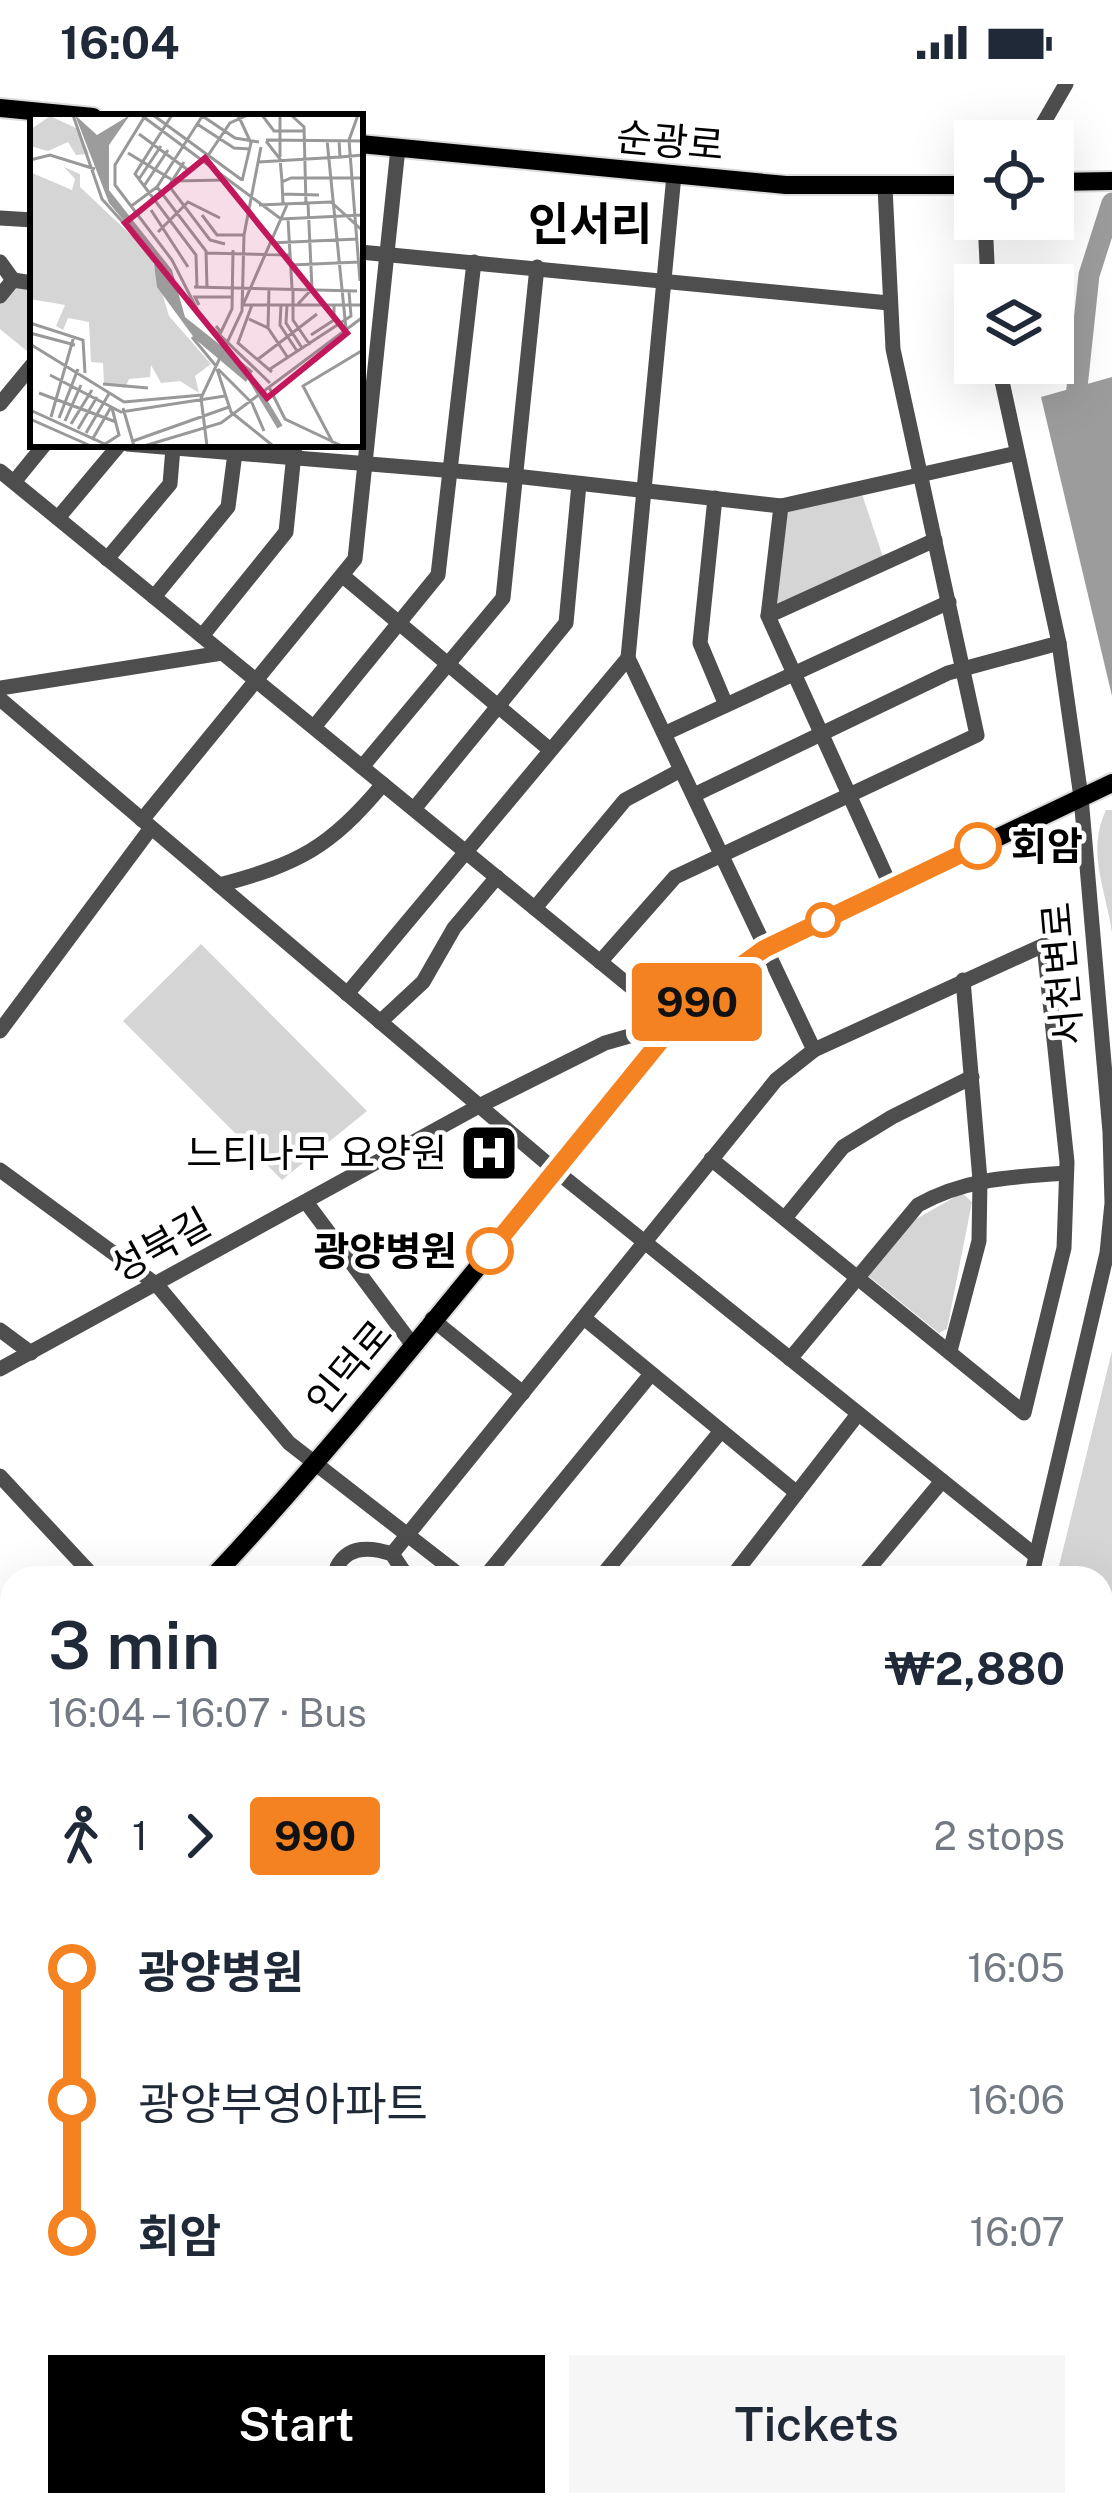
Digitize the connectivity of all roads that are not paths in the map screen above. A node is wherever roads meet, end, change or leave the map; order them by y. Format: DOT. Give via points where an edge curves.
graph roads {
  1 [pos="1066,84"];
  2 [pos="0,108"];
  3 [pos="62,114"];
  4 [pos="1045,120"];
  5 [pos="363,144"];
  6 [pos="398,148"];
  7 [pos="674,175"];
  8 [pos="1112,181"];
  9 [pos="1074,182"];
  10 [pos="954,185"];
  11 [pos="884,187"];
  12 [pos="0,218"];
  13 [pos="30,220"];
  14 [pos="363,252"];
  15 [pos="388,255"];
  16 [pos="0,262"];
  17 [pos="474,262"];
  18 [pos="537,267"];
  19 [pos="13,280"];
  20 [pos="663,280"];
  21 [pos="30,283"];
  22 [pos="0,296"];
  23 [pos="890,303"];
  24 [pos="30,368"];
  25 [pos="1002,384"];
  26 [pos="0,404"];
  27 [pos="41,447"];
  28 [pos="120,447"];
  29 [pos="160,447"];
  30 [pos="173,448"];
  31 [pos="295,451"];
  32 [pos="236,453"];
  33 [pos="1017,453"];
  34 [pos="367,465"];
  35 [pos="447,472"];
  36 [pos="922,473"];
  37 [pos="7,476"];
  38 [pos="515,476"];
  39 [pos="579,484"];
  40 [pos="644,491"];
  41 [pos="716,498"];
  42 [pos="781,506"];
  43 [pos="58,518"];
  44 [pos="935,540"];
  45 [pos="107,559"];
  46 [pos="343,576"];
  47 [pos="154,597"];
  48 [pos="949,602"];
  49 [pos="768,616"];
  50 [pos="398,623"];
  51 [pos="202,636"];
  52 [pos="1059,643"];
  53 [pos="223,653"];
  54 [pos="628,658"];
  55 [pos="448,665"];
  56 [pos="963,668"];
  57 [pos="791,674"];
  58 [pos="257,681"];
  59 [pos="0,688"];
  60 [pos="0,699"];
  61 [pos="726,705"];
  62 [pos="499,707"];
  63 [pos="314,727"];
  64 [pos="666,733"];
  65 [pos="819,735"];
  66 [pos="549,749"];
  67 [pos="362,767"];
  68 [pos="682,770"];
  69 [pos="383,784"];
  70 [pos="1110,784"];
  71 [pos="694,795"];
  72 [pos="848,795"];
  73 [pos="1081,797"];
  74 [pos="414,809"];
  75 [pos="147,824"];
  76 [pos="465,851"];
  77 [pos="721,855"];
  78 [pos="497,877"];
  79 [pos="219,885"];
  80 [pos="891,887"];
  81 [pos="535,908"];
  82 [pos="764,949"];
  83 [pos="601,962"];
  84 [pos="963,980"];
  85 [pos="347,994"];
  86 [pos="380,1022"];
  87 [pos="675,1023"];
  88 [pos="1,1027"];
  89 [pos="814,1050"];
  90 [pos="972,1077"];
  91 [pos="479,1106"];
  92 [pos="711,1160"];
  93 [pos="0,1170"];
  94 [pos="556,1171"];
  95 [pos="1066,1173"];
  96 [pos="980,1180"];
  97 [pos="306,1202"];
  98 [pos="785,1218"];
  99 [pos="645,1242"];
  100 [pos="856,1277"];
  101 [pos="157,1285"];
  102 [pos="584,1318"];
  103 [pos="432,1319"];
  104 [pos="0,1330"];
  105 [pos="412,1343"];
  106 [pos="950,1351"];
  107 [pos="31,1353"];
  108 [pos="790,1359"];
  109 [pos="0,1369"];
  110 [pos="651,1374"];
  111 [pos="524,1393"];
  112 [pos="858,1414"];
  113 [pos="721,1431"];
  114 [pos="314,1461"];
  115 [pos="0,1476"];
  116 [pos="942,1481"];
  117 [pos="796,1493"];
  118 [pos="408,1535"];
  119 [pos="392,1555"];
  120 [pos="1036,1556"];
  121 [pos="84,1566"];
  122 [pos="222,1566"];
  123 [pos="338,1566"];
  124 [pos="399,1566"];
  125 [pos="448,1566"];
  126 [pos="494,1566"];
  127 [pos="611,1566"];
  128 [pos="740,1566"];
  129 [pos="871,1566"];
  130 [pos="1034,1566"];
  1 -- 4 [label="street"];
  2 -- 3 [label="main road"];
  5 -- 6 [label="main road, 순광로"];
  6 -- 7 [label="main road, 순광로"];
  6 -- 15 [label="street"];
  7 -- 11 [label="main road, 순광로"];
  7 -- 20 [label="street"];
  8 -- 9 [label="main road"];
  10 -- 11 [label="main road, 순광로"];
  11 -- 23 [label="street"];
  12 -- 13 [label="street"];
  14 -- 15 [label="street"];
  15 -- 17 [label="street"];
  15 -- 34 [label="street"];
  16 -- 19 [label="street"];
  17 -- 18 [label="street"];
  17 -- 35 [label="street"];
  18 -- 20 [label="street"];
  18 -- 38 [label="street"];
  19 -- 21 [label="street"];
  19 -- 22 [label="street"];
  20 -- 23 [label="street"];
  20 -- 40 [label="street"];
  23 -- 36 [label="street"];
  24 -- 26 [label="street"];
  25 -- 33 [label="street, 서천변로"];
  27 -- 37 [label="street"];
  28 -- 43 [label="street"];
  29 -- 30 [label="street"];
  30 -- 32 [label="street"];
  30 -- 45 [label="street" via="170,484"];
  31 -- 32 [label="street"];
  31 -- 34 [label="street"];
  31 -- 51 [label="street" via="286,532"];
  32 -- 47 [label="street" via="228,508"];
  33 -- 36 [label="street"];
  33 -- 52 [label="street, 서천변로"];
  34 -- 35 [label="street"];
  34 -- 46 [label="street" via="355,559"];
  35 -- 38 [label="street"];
  35 -- 50 [label="street" via="438,575"];
  36 -- 42 [label="street"];
  36 -- 44 [label="street"];
  37 -- 43 [label="street"];
  38 -- 39 [label="street"];
  38 -- 55 [label="street" via="503,598"];
  39 -- 40 [label="street"];
  39 -- 62 [label="street" via="566,623"];
  40 -- 41 [label="street"];
  40 -- 54 [label="street"];
  41 -- 42 [label="street"];
  41 -- 61 [label="street" via="700,643"];
  42 -- 49 [label="street"];
  43 -- 45 [label="street"];
  44 -- 48 [label="street"];
  44 -- 49 [label="street"];
  45 -- 47 [label="street"];
  46 -- 50 [label="street"];
  46 -- 58 [label="street"];
  47 -- 51 [label="street"];
  48 -- 56 [label="street"];
  48 -- 57 [label="street"];
  49 -- 57 [label="street"];
  50 -- 55 [label="street"];
  50 -- 63 [label="street"];
  51 -- 53 [label="street"];
  52 -- 56 [label="street"];
  52 -- 73 [label="street, 서천변로"];
  53 -- 58 [label="street"];
  53 -- 59 [label="street"];
  54 -- 64 [label="street"];
  54 -- 66 [label="street"];
  55 -- 62 [label="street"];
  55 -- 67 [label="street"];
  56 -- 65 [label="street"];
  56 -- 72 [label="street" via="977,735"];
  57 -- 61 [label="street"];
  57 -- 65 [label="street"];
  58 -- 63 [label="street"];
  58 -- 75 [label="street"];
  60 -- 75 [label="street"];
  61 -- 64 [label="street"];
  62 -- 66 [label="street"];
  62 -- 74 [label="street"];
  63 -- 67 [label="street"];
  64 -- 68 [label="street"];
  65 -- 71 [label="street"];
  65 -- 72 [label="street"];
  66 -- 76 [label="street"];
  67 -- 69 [label="street"];
  68 -- 71 [label="street"];
  68 -- 81 [label="street" via="626,800"];
  69 -- 74 [label="street"];
  69 -- 79 [label="street" via="310,852"];
  70 -- 73 [label="main road, 인덕로"];
  71 -- 77 [label="street"];
  72 -- 77 [label="street"];
  72 -- 80 [label="street"];
  73 -- 80 [label="main road, 인덕로"];
  73 -- 120 [label="street, 서천변로" via="1112,1204"];
  74 -- 76 [label="street"];
  75 -- 79 [label="street"];
  75 -- 88 [label="street"];
  76 -- 78 [label="street"];
  76 -- 85 [label="street"];
  77 -- 82 [label="street"];
  77 -- 83 [label="street" via="675,877"];
  78 -- 81 [label="street"];
  78 -- 86 [label="street" via="423,982"];
  79 -- 85 [label="street"];
  80 -- 82 [label="main road, 인덕로"];
  81 -- 83 [label="street"];
  82 -- 87 [label="main road, 인덕로"];
  82 -- 89 [label="street"];
  83 -- 87 [label="street"];
  84 -- 89 [label="street"];
  84 -- 90 [label="street"];
  84 -- 95 [label="street" via="1044,945"];
  85 -- 86 [label="street"];
  86 -- 91 [label="street"];
  87 -- 91 [label="street, 성북길" via="605,1043"];
  87 -- 94 [label="main road, 인덕로"];
  89 -- 92 [label="street" via="776,1080"];
  90 -- 96 [label="street"];
  90 -- 98 [label="street" via="843,1147"];
  91 -- 94 [label="street"];
  91 -- 97 [label="street, 성북길"];
  92 -- 98 [label="street"];
  92 -- 99 [label="street"];
  93 -- 101 [label="street"];
  94 -- 99 [label="street"];
  94 -- 103 [label="main road, 인덕로"];
  95 -- 96 [label="street"];
  95 -- 106 [label="street" via="1064,1248 1024,1413"];
  96 -- 100 [label="street" via="918,1205"];
  96 -- 106 [label="street" via="980,1241"];
  97 -- 101 [label="street, 성북길"];
  97 -- 105 [label="street"];
  98 -- 100 [label="street"];
  99 -- 102 [label="street"];
  99 -- 108 [label="street"];
  100 -- 106 [label="street"];
  100 -- 108 [label="street"];
  101 -- 107 [label="street, 성북길"];
  101 -- 114 [label="street" via="289,1442"];
  102 -- 110 [label="street"];
  102 -- 111 [label="street"];
  103 -- 105 [label="main road, 인덕로"];
  103 -- 111 [label="street"];
  104 -- 107 [label="street"];
  105 -- 114 [label="main road, 인덕로"];
  107 -- 109 [label="street, 성북길"];
  108 -- 112 [label="street"];
  110 -- 113 [label="street"];
  110 -- 126 [label="street"];
  111 -- 118 [label="street"];
  112 -- 116 [label="street"];
  112 -- 117 [label="street"];
  113 -- 117 [label="street"];
  113 -- 127 [label="street"];
  114 -- 118 [label="street"];
  114 -- 122 [label="main road, 인덕로"];
  115 -- 121 [label="street"];
  116 -- 120 [label="street"];
  116 -- 129 [label="street"];
  117 -- 128 [label="street"];
  118 -- 119 [label="street"];
  118 -- 125 [label="street"];
  119 -- 123 [label="street" via="348,1553"];
  119 -- 124 [label="street"];
  120 -- 130 [label="street, 서천변로"];
}
